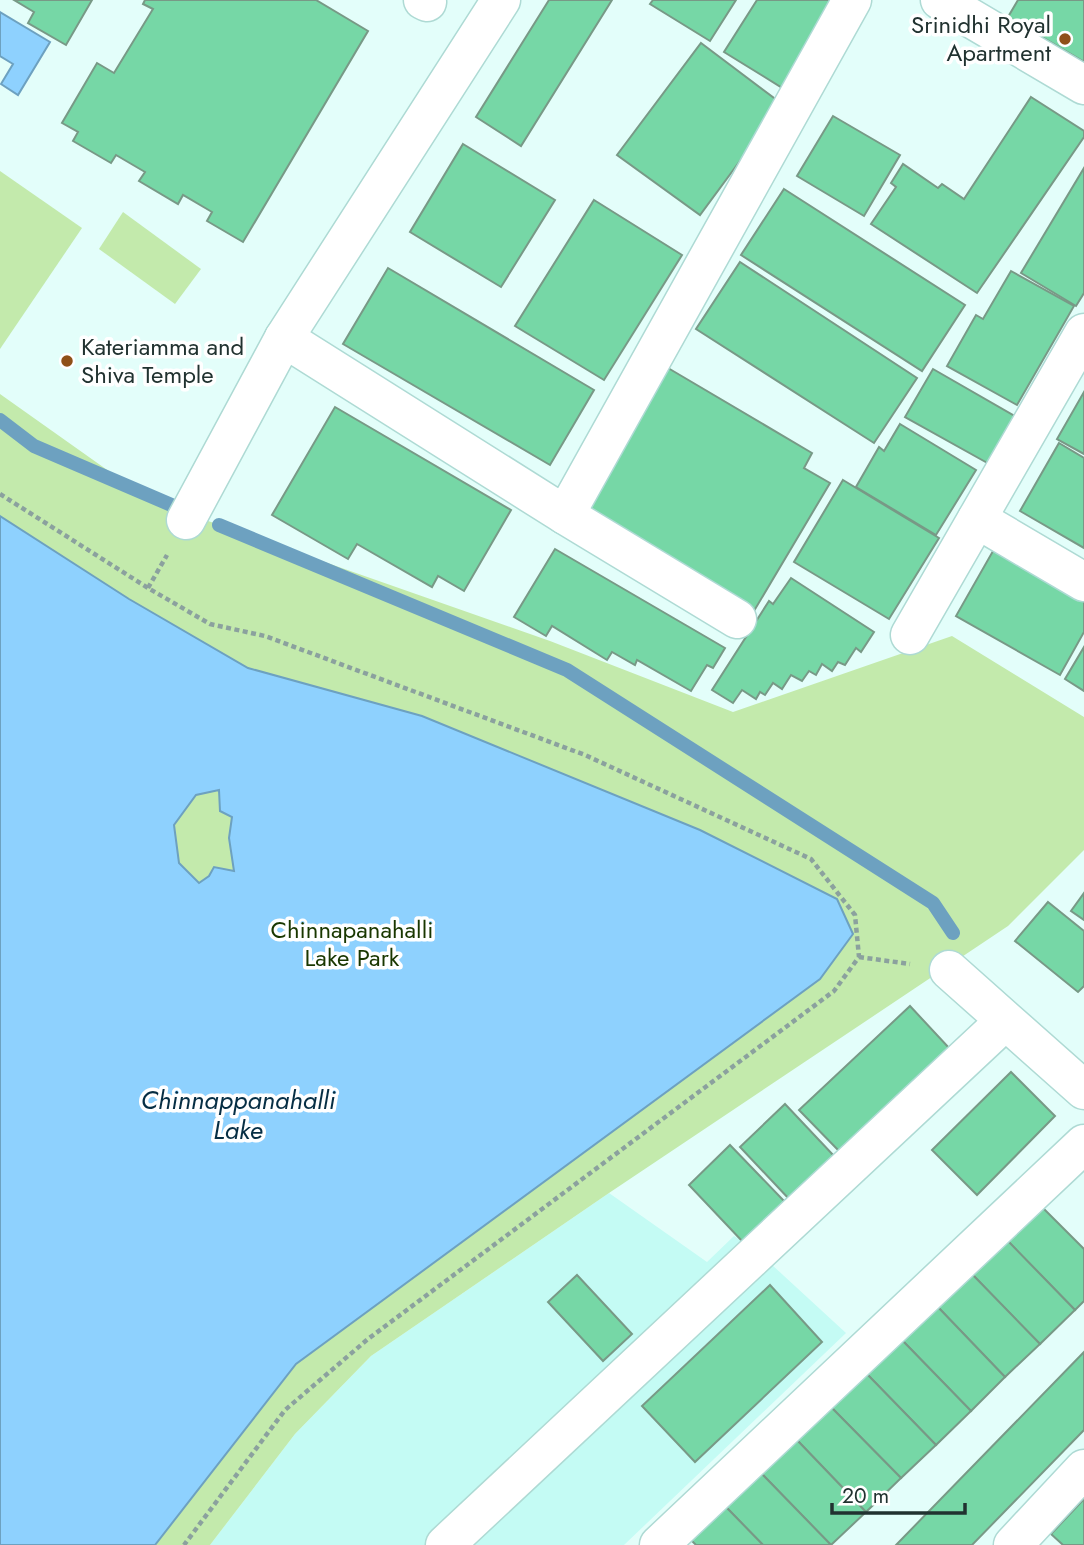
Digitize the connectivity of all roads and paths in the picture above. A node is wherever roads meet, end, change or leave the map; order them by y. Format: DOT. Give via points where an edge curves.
graph roads {
  1 [pos="501,0"];
  2 [pos="852,0"];
  3 [pos="940,0"];
  4 [pos="1084,85"];
  5 [pos="284,338"];
  6 [pos="1083,338"];
  7 [pos="0,494"];
  8 [pos="565,515"];
  9 [pos="978,519"];
  10 [pos="186,520"];
  11 [pos="1084,582"];
  12 [pos="737,619"];
  13 [pos="910,635"];
  14 [pos="859,957"];
  15 [pos="949,970"];
  16 [pos="1005,1021"];
  17 [pos="1079,1072"];
  18 [pos="1084,1144"];
  19 [pos="1084,1469"];
  20 [pos="184,1545"];
  21 [pos="445,1545"];
  22 [pos="659,1545"];
  23 [pos="1013,1545"];
  1 -- 5 [label="street"];
  2 -- 8 [label="street"];
  3 -- 4 [label="street"];
  5 -- 8 [label="street"];
  5 -- 10 [label="street"];
  6 -- 9 [label="street"];
  7 -- 14 [label="path" via="209,624 265,636 585,755 811,859 855,915"];
  8 -- 12 [label="street"];
  9 -- 11 [label="street"];
  9 -- 13 [label="street"];
  14 -- 15 [label="path"];
  14 -- 20 [label="path" via="834,991 368,1339 285,1410"];
  15 -- 16 [label="street"];
  16 -- 17 [label="street"];
  16 -- 21 [label="street"];
  18 -- 22 [label="street"];
  19 -- 23 [label="street"];
}
